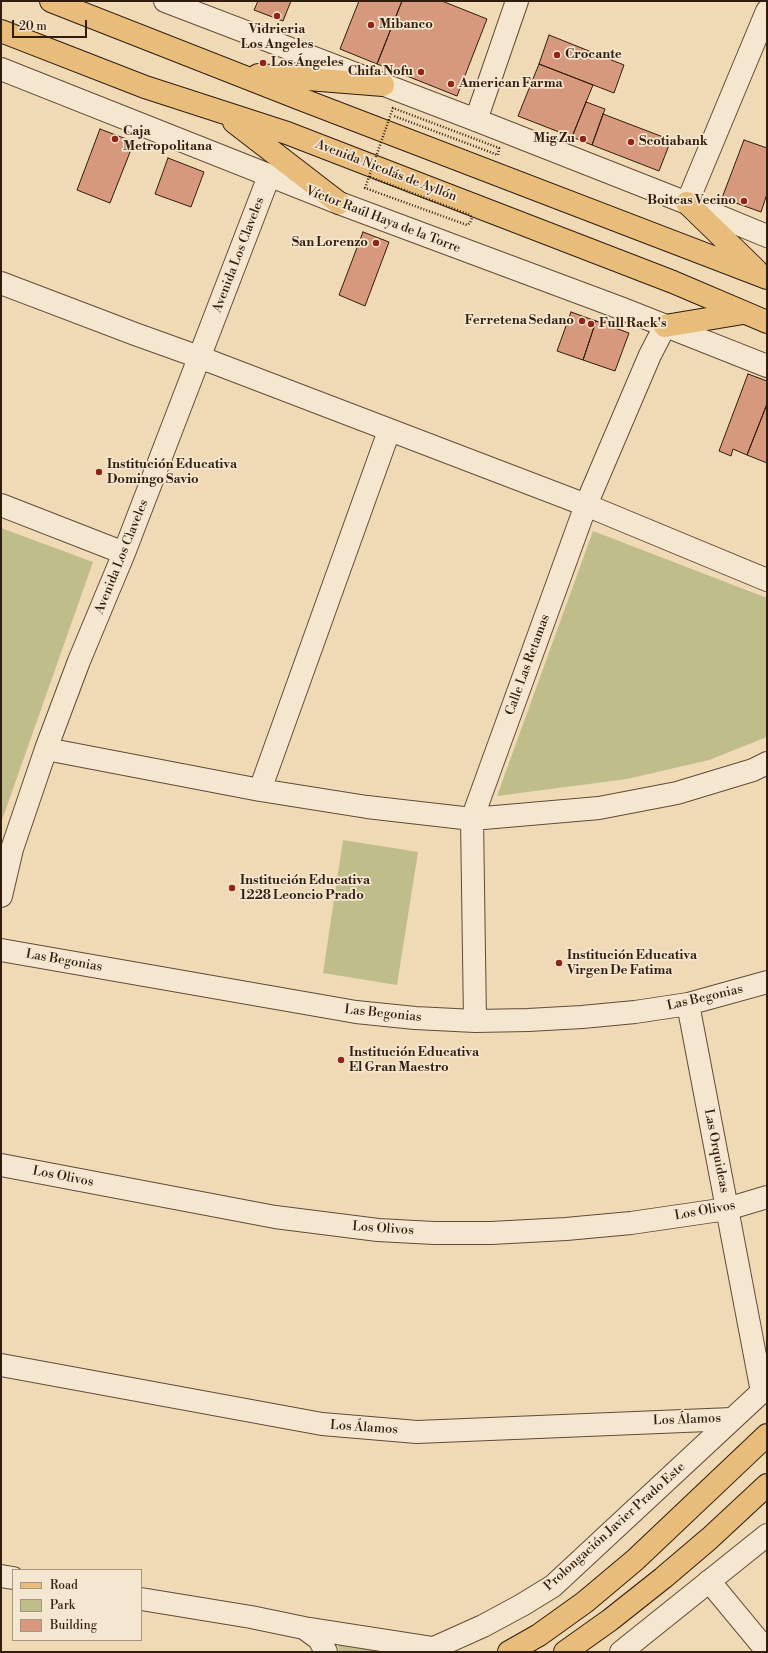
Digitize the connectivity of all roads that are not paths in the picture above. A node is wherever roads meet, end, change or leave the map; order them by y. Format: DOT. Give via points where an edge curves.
graph roads {
  1 [pos="51,1"];
  2 [pos="165,1"];
  3 [pos="517,1"];
  4 [pos="765,20"];
  5 [pos="1,31"];
  6 [pos="1,69"];
  7 [pos="239,74"];
  8 [pos="383,85"];
  9 [pos="222,113"];
  10 [pos="476,120"];
  11 [pos="269,176"];
  12 [pos="687,203"];
  13 [pos="339,204"];
  14 [pos="767,236"];
  15 [pos="765,277"];
  16 [pos="1,283"];
  17 [pos="743,313"];
  18 [pos="767,322"];
  19 [pos="665,326"];
  20 [pos="200,357"];
  21 [pos="767,366"];
  22 [pos="389,431"];
  23 [pos="586,505"];
  24 [pos="1,506"];
  25 [pos="124,553"];
  26 [pos="767,580"];
  27 [pos="46,749"];
  28 [pos="767,763"];
  29 [pos="260,790"];
  30 [pos="472,819"];
  31 [pos="1,896"];
  32 [pos="1,950"];
  33 [pos="767,982"];
  34 [pos="688,1004"];
  35 [pos="475,1020"];
  36 [pos="1,1165"];
  37 [pos="767,1197"];
  38 [pos="727,1209"];
  39 [pos="1,1365"];
  40 [pos="765,1389"];
  41 [pos="732,1419"];
  42 [pos="767,1435"];
  43 [pos="767,1486"];
  44 [pos="767,1535"];
  45 [pos="1,1576"];
  46 [pos="12,1578"];
  47 [pos="709,1581"];
  48 [pos="142,1599"];
  49 [pos="304,1628"];
  50 [pos="429,1650"];
  51 [pos="767,1651"];
  52 [pos="326,1652"];
  53 [pos="509,1652"];
  54 [pos="566,1652"];
  55 [pos="621,1652"];
  1 -- 7 [label="main road"];
  2 -- 8 [label="street"];
  3 -- 10 [label="street"];
  4 -- 12 [label="street"];
  5 -- 9 [label="main road, Avenida Nicolás de Ayllón" via="145,87"];
  6 -- 11 [label="street, Víctor Raúl Haya de la Torre"];
  7 -- 8 [label="main road"];
  7 -- 15 [label="main road"];
  8 -- 10 [label="street"];
  9 -- 13 [label="main road"];
  9 -- 17 [label="main road, Avenida Nicolás de Ayllón" via="294,136 673,282"];
  10 -- 12 [label="street"];
  11 -- 13 [label="street, Víctor Raúl Haya de la Torre"];
  11 -- 20 [label="street, Avenida Los Claveles"];
  12 -- 14 [label="street"];
  12 -- 15 [label="main road"];
  13 -- 19 [label="street, Víctor Raúl Haya de la Torre"];
  16 -- 20 [label="street"];
  17 -- 18 [label="main road, Avenida Nicolás de Ayllón"];
  17 -- 19 [label="main road"];
  19 -- 21 [label="street, Víctor Raúl Haya de la Torre"];
  19 -- 23 [label="street, Calle Las Retamas" via="650,355"];
  20 -- 22 [label="street"];
  20 -- 25 [label="street, Avenida Los Claveles"];
  22 -- 23 [label="street"];
  22 -- 29 [label="street"];
  23 -- 26 [label="street"];
  23 -- 30 [label="street, Calle Las Retamas"];
  24 -- 25 [label="street"];
  25 -- 27 [label="street, Avenida Los Claveles"];
  27 -- 29 [label="street"];
  27 -- 31 [label="street, Avenida Los Claveles" via="12,849"];
  28 -- 30 [label="street" via="677,793 599,808"];
  29 -- 30 [label="street" via="367,807"];
  30 -- 35 [label="street, Calle Las Retamas"];
  32 -- 35 [label="street, Las Begonias" via="356,1012 415,1018"];
  33 -- 34 [label="street, Las Begonias"];
  34 -- 35 [label="street, Las Begonias" via="582,1017"];
  34 -- 38 [label="street, Las Orquideas"];
  36 -- 38 [label="street, Los Olivos" via="274,1217 378,1230 491,1233 566,1229 631,1223"];
  37 -- 38 [label="street, Los Olivos"];
  38 -- 40 [label="street, Las Orquideas"];
  39 -- 41 [label="street, Los Álamos" via="322,1424 417,1432"];
  40 -- 41 [label="street, Prolongación Javier Prado Este"];
  41 -- 50 [label="street, Prolongación Javier Prado Este" via="553,1586 490,1622"];
  42 -- 53 [label="main road" via="635,1560 585,1602 539,1635"];
  43 -- 54 [label="main road" via="663,1578"];
  44 -- 47 [label="street"];
  45 -- 46 [label="street"];
  47 -- 51 [label="street"];
  47 -- 55 [label="street"];
  48 -- 49 [label="street"];
  49 -- 50 [label="street"];
  49 -- 52 [label="street" via="319,1640"];
}
